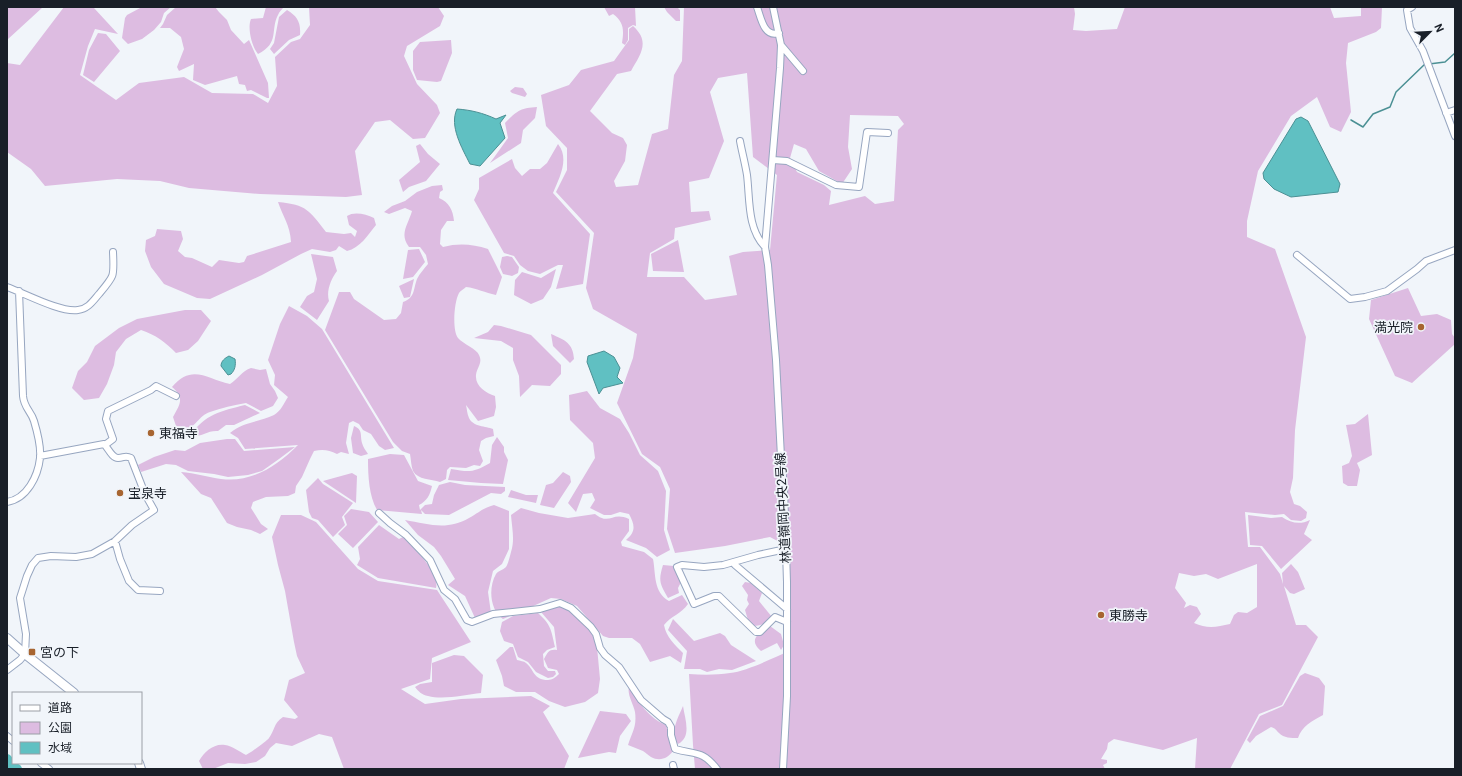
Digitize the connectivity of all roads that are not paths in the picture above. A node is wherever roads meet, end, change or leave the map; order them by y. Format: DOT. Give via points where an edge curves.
graph roads {
  1 [pos="757,7"];
  2 [pos="773,7"];
  3 [pos="1412,7"];
  4 [pos="779,33"];
  5 [pos="781,45"];
  6 [pos="803,71"];
  7 [pos="1455,110"];
  8 [pos="1446,113"];
  9 [pos="888,133"];
  10 [pos="1455,136"];
  11 [pos="740,141"];
  12 [pos="773,160"];
  13 [pos="765,247"];
  14 [pos="1455,250"];
  15 [pos="113,252"];
  16 [pos="1297,255"];
  17 [pos="7,287"];
  18 [pos="19,291"];
  19 [pos="176,396"];
  20 [pos="105,445"];
  21 [pos="40,456"];
  22 [pos="7,502"];
  23 [pos="379,513"];
  24 [pos="115,541"];
  25 [pos="786,549"];
  26 [pos="734,562"];
  27 [pos="160,591"];
  28 [pos="787,609"];
  29 [pos="787,622"];
  30 [pos="7,638"];
  31 [pos="25,654"];
  32 [pos="7,670"];
  33 [pos="73,692"];
  34 [pos="717,769"];
  35 [pos="783,769"];
  1 -- 4 [label="street" via="769,33"];
  2 -- 4 [label="street"];
  3 -- 8 [label="street" via="1407,10 1410,28 1423,51"];
  4 -- 5 [label="street"];
  5 -- 6 [label="street"];
  5 -- 12 [label="street"];
  7 -- 8 [label="street"];
  8 -- 10 [label="street"];
  9 -- 12 [label="street" via="867,132 859,187 836,185 787,161"];
  11 -- 13 [label="street" via="747,174 750,216 758,240"];
  12 -- 13 [label="street"];
  13 -- 25 [label="street, 林道嶺岡中央2号線" via="776,360"];
  14 -- 16 [label="street" via="1426,261 1387,291 1350,299"];
  15 -- 18 [label="street" via="114,274 111,280 91,304 77,310 52,305"];
  17 -- 18 [label="street"];
  18 -- 21 [label="street" via="23,400 33,419"];
  19 -- 20 [label="street" via="156,386 108,411 106,419 114,439"];
  20 -- 21 [label="street"];
  20 -- 24 [label="street" via="114,456 131,458 154,510"];
  21 -- 22 [label="street" via="31,486 19,497"];
  23 -- 34 [label="street" via="406,535 430,560 444,590 455,599 467,620 472,622 493,614 540,609 560,603 571,608 592,627 600,648 619,666 641,700 662,720 668,722 675,749 701,754"];
  24 -- 27 [label="street" via="129,581 138,590"];
  24 -- 31 [label="street" via="92,554 38,558 32,565 20,598 26,634"];
  25 -- 26 [label="street"];
  25 -- 28 [label="street, 林道嶺岡中央2号線"];
  26 -- 28 [label="street"];
  26 -- 29 [label="street" via="704,567 677,567 694,604 720,596 756,632 760,632 775,617"];
  28 -- 29 [label="street, 林道嶺岡中央2号線"];
  29 -- 35 [label="street, 林道嶺岡中央2号線" via="787,696"];
  30 -- 31 [label="main road"];
  31 -- 32 [label="street"];
  31 -- 33 [label="main road"];
}
